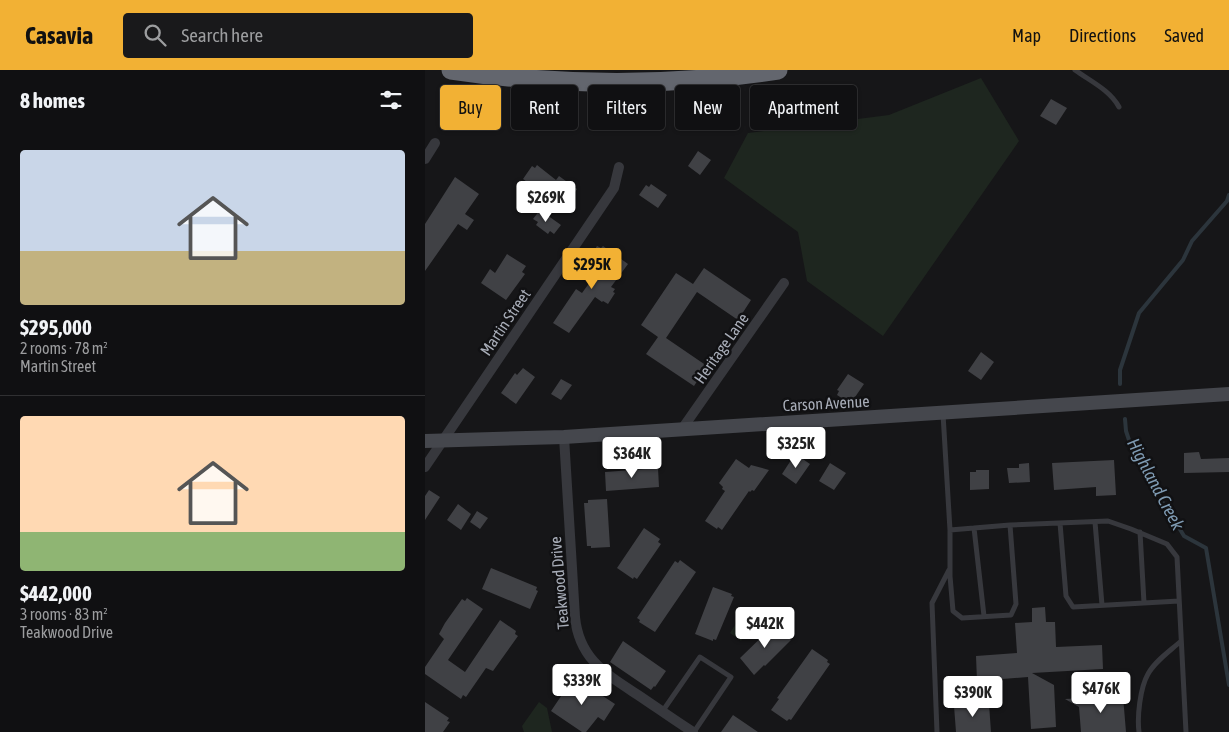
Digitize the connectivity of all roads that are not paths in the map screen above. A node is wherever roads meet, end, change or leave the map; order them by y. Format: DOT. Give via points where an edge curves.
graph roads {
  1 [pos="451,70"];
  2 [pos="778,70"];
  3 [pos="1075,70"];
  4 [pos="1119,107"];
  5 [pos="435,143"];
  6 [pos="425,158"];
  7 [pos="619,167"];
  8 [pos="784,283"];
  9 [pos="1229,394"];
  10 [pos="943,413"];
  11 [pos="682,429"];
  12 [pos="565,437"];
  13 [pos="443,440"];
  14 [pos="425,441"];
  15 [pos="425,466"];
  16 [pos="1095,522"];
  17 [pos="1060,523"];
  18 [pos="1010,525"];
  19 [pos="974,528"];
  20 [pos="950,530"];
  21 [pos="1140,532"];
  22 [pos="950,567"];
  23 [pos="1179,601"];
  24 [pos="1144,603"];
  25 [pos="1102,605"];
  26 [pos="984,616"];
  27 [pos="1181,641"];
  28 [pos="662,712"];
  29 [pos="693,732"];
  30 [pos="937,732"];
  31 [pos="1139,732"];
  32 [pos="1186,732"];
  1 -- 2 [label="highway" via="534,80 615,83 716,78"];
  3 -- 4 [label="lane" via="1109,93"];
  5 -- 6 [label="street"];
  7 -- 13 [label="street, Martin Street" via="614,188"];
  8 -- 11 [label="street, Heritage Lane"];
  9 -- 10 [label="main road, Carson Avenue"];
  10 -- 11 [label="main road, Carson Avenue"];
  10 -- 20 [label="lane"];
  11 -- 12 [label="main road, Carson Avenue"];
  12 -- 13 [label="main road, Carson Avenue"];
  12 -- 28 [label="street, Teakwood Drive" via="575,617 580,639 600,669"];
  13 -- 14 [label="main road, Carson Avenue"];
  13 -- 15 [label="street, Martin Street"];
  16 -- 17 [label="lane"];
  16 -- 21 [label="lane" via="1108,521"];
  16 -- 25 [label="lane"];
  17 -- 18 [label="lane"];
  17 -- 25 [label="lane" via="1066,596 1073,607"];
  18 -- 19 [label="lane"];
  18 -- 26 [label="lane" via="1016,604 1011,614"];
  19 -- 20 [label="lane"];
  19 -- 26 [label="lane"];
  20 -- 22 [label="lane"];
  21 -- 23 [label="lane" via="1167,544 1177,557"];
  21 -- 24 [label="lane"];
  22 -- 26 [label="lane" via="953,611 962,618"];
  22 -- 30 [label="lane" via="932,603"];
  23 -- 24 [label="lane"];
  23 -- 27 [label="lane"];
  24 -- 25 [label="lane"];
  27 -- 31 [label="lane" via="1147,675 1140,699"];
  27 -- 32 [label="lane"];
  28 -- 29 [label="street, Teakwood Drive"];
  28 -- 29 [label="lane" via="699,657 731,677"];
}
